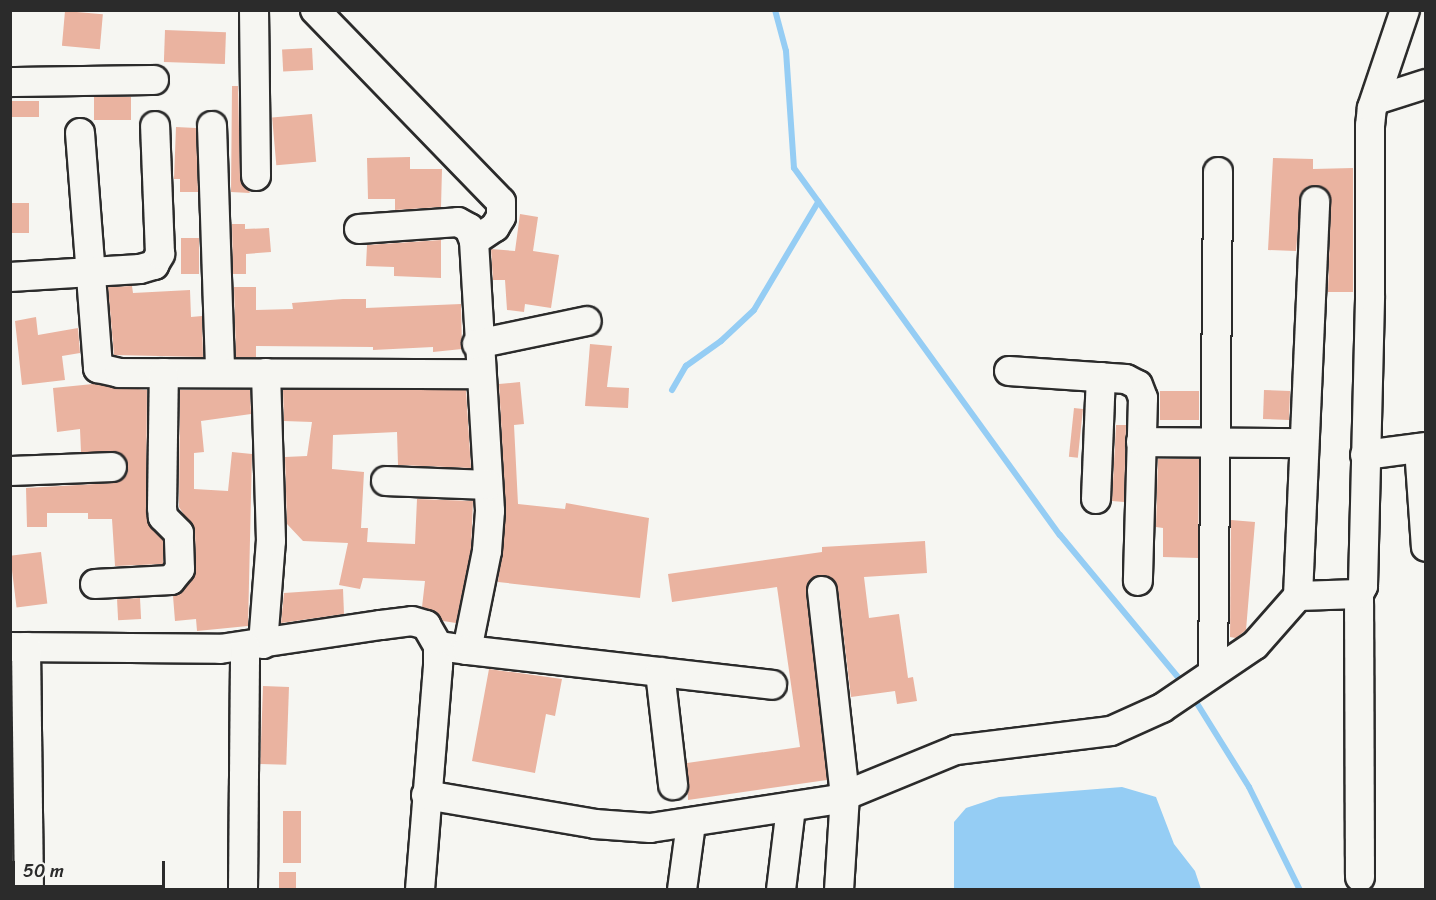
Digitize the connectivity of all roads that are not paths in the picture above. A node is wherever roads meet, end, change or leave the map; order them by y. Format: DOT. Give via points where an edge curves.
graph roads {
  1 [pos="254,10"];
  2 [pos="315,10"];
  3 [pos="1405,10"];
  4 [pos="154,80"];
  5 [pos="10,82"];
  6 [pos="1425,84"];
  7 [pos="1376,100"];
  8 [pos="155,126"];
  9 [pos="212,126"];
  10 [pos="80,132"];
  11 [pos="1218,171"];
  12 [pos="256,176"];
  13 [pos="1315,201"];
  14 [pos="359,229"];
  15 [pos="474,241"];
  16 [pos="89,273"];
  17 [pos="10,277"];
  18 [pos="587,321"];
  19 [pos="477,344"];
  20 [pos="1009,371"];
  21 [pos="164,373"];
  22 [pos="220,373"];
  23 [pos="266,373"];
  24 [pos="479,374"];
  25 [pos="1101,377"];
  26 [pos="1216,441"];
  27 [pos="1142,442"];
  28 [pos="1302,443"];
  29 [pos="1422,448"];
  30 [pos="1365,455"];
  31 [pos="112,467"];
  32 [pos="10,471"];
  33 [pos="386,481"];
  34 [pos="488,485"];
  35 [pos="1096,499"];
  36 [pos="1425,547"];
  37 [pos="1138,581"];
  38 [pos="95,584"];
  39 [pos="822,591"];
  40 [pos="1359,594"];
  41 [pos="1298,596"];
  42 [pos="254,645"];
  43 [pos="438,646"];
  44 [pos="18,647"];
  45 [pos="467,650"];
  46 [pos="660,672"];
  47 [pos="1210,673"];
  48 [pos="772,685"];
  49 [pos="673,785"];
  50 [pos="426,795"];
  51 [pos="845,795"];
  52 [pos="791,807"];
  53 [pos="691,823"];
  54 [pos="1360,877"];
  55 [pos="29,890"];
  56 [pos="243,890"];
  57 [pos="420,890"];
  58 [pos="682,890"];
  59 [pos="781,890"];
  60 [pos="839,890"];
  1 -- 12 [label="street"];
  2 -- 15 [label="street" via="501,202 498,222"];
  3 -- 7 [label="street"];
  4 -- 5 [label="street"];
  6 -- 7 [label="street"];
  7 -- 30 [label="street" via="1370,126"];
  8 -- 16 [label="street" via="160,254 154,265 140,269"];
  9 -- 22 [label="street"];
  10 -- 16 [label="street"];
  11 -- 26 [label="street"];
  13 -- 28 [label="street"];
  14 -- 15 [label="street" via="458,222 469,228"];
  15 -- 19 [label="street"];
  16 -- 17 [label="street"];
  16 -- 21 [label="street" via="98,368 106,373"];
  18 -- 19 [label="street"];
  19 -- 24 [label="street"];
  20 -- 25 [label="street"];
  21 -- 22 [label="street"];
  21 -- 38 [label="street" via="162,508 163,517 179,533 180,569 171,580"];
  22 -- 23 [label="street"];
  23 -- 24 [label="street"];
  23 -- 42 [label="street" via="271,541"];
  24 -- 34 [label="street"];
  25 -- 27 [label="street" via="1126,379 1138,385 1143,398"];
  25 -- 35 [label="street"];
  26 -- 27 [label="street"];
  26 -- 28 [label="street"];
  26 -- 47 [label="street"];
  27 -- 37 [label="street"];
  28 -- 41 [label="street"];
  29 -- 30 [label="street"];
  29 -- 36 [label="street"];
  30 -- 40 [label="street" via="1363,586"];
  31 -- 32 [label="street"];
  33 -- 34 [label="street"];
  34 -- 45 [label="street" via="486,561"];
  39 -- 51 [label="street"];
  40 -- 41 [label="street"];
  40 -- 54 [label="street"];
  41 -- 47 [label="street" via="1255,645"];
  42 -- 43 [label="street" via="412,621 426,625"];
  42 -- 44 [label="street"];
  42 -- 56 [label="street"];
  43 -- 45 [label="street"];
  43 -- 50 [label="street"];
  44 -- 55 [label="street"];
  45 -- 46 [label="street"];
  46 -- 48 [label="street"];
  46 -- 49 [label="street"];
  47 -- 51 [label="street" via="1162,708 1093,735 956,750"];
  50 -- 53 [label="street" via="595,824 650,828"];
  50 -- 57 [label="street"];
  51 -- 52 [label="street"];
  51 -- 60 [label="street"];
  52 -- 53 [label="street"];
  52 -- 59 [label="street"];
  53 -- 58 [label="street"];
}
